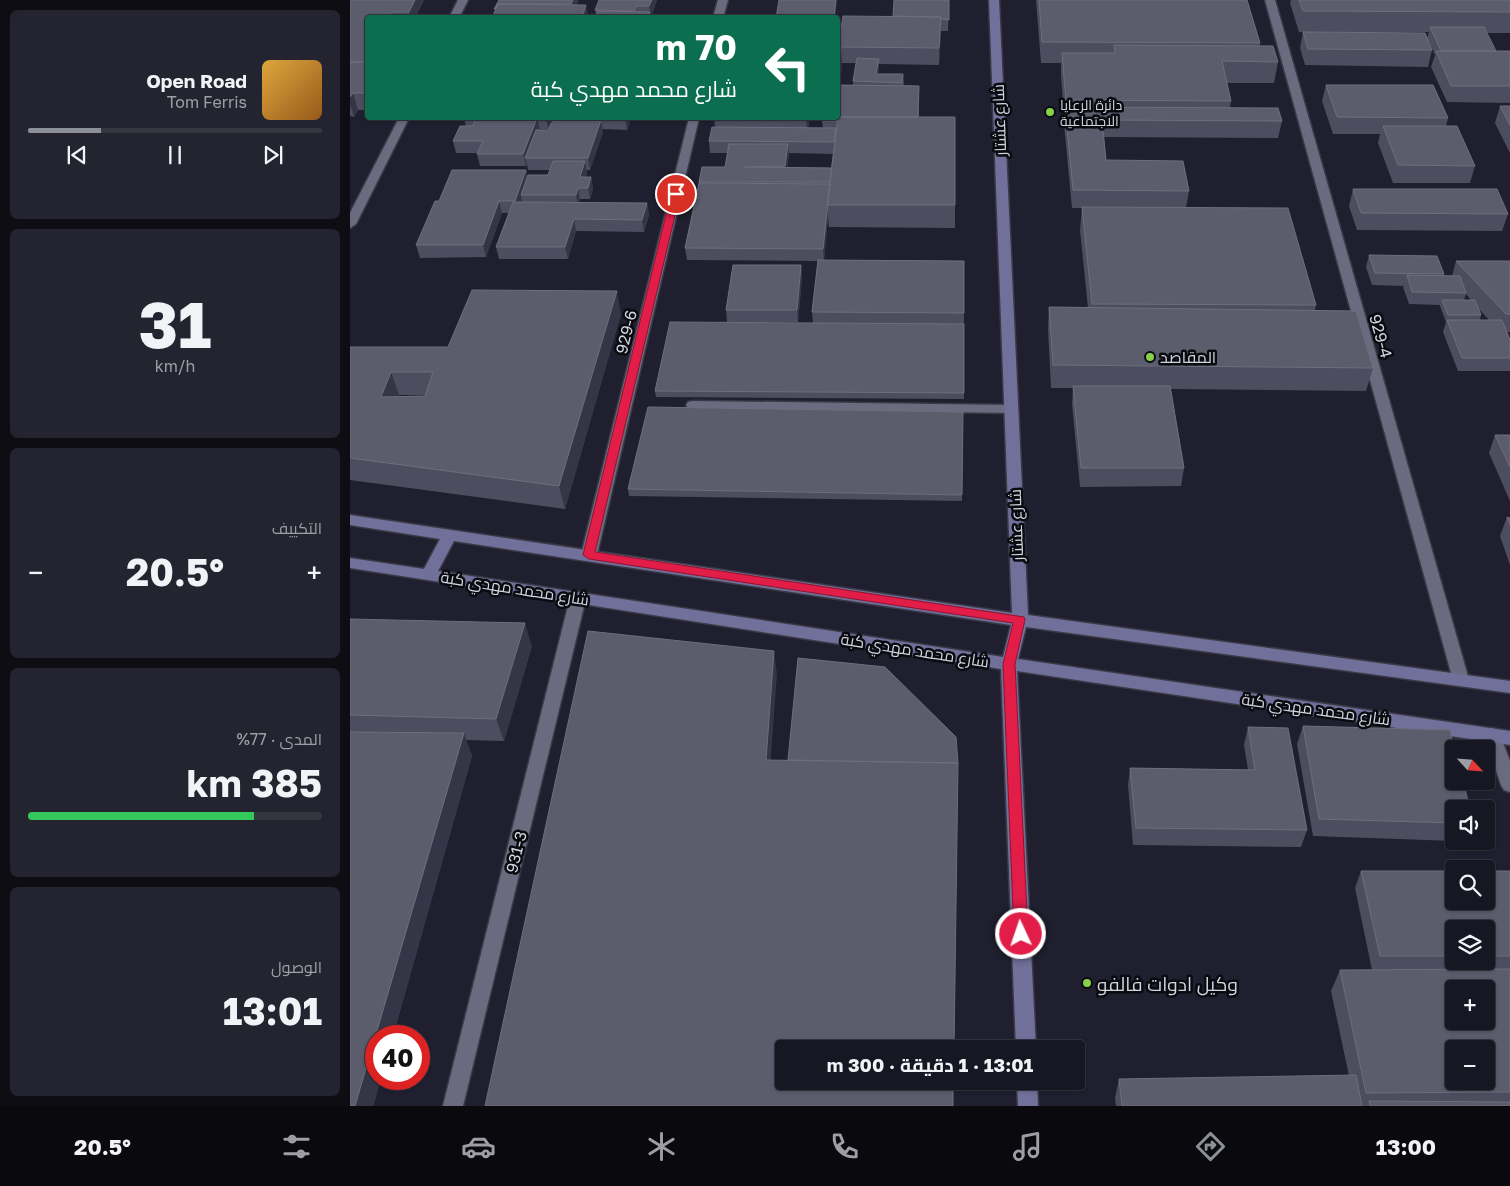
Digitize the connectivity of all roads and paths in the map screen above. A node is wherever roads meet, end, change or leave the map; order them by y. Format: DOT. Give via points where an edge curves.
graph roads {
  1 [pos="463,0"];
  2 [pos="722,0"];
  3 [pos="994,0"];
  4 [pos="1270,0"];
  5 [pos="456,15"];
  6 [pos="719,15"];
  7 [pos="403,120"];
  8 [pos="694,120"];
  9 [pos="350,224"];
  10 [pos="693,405"];
  11 [pos="1011,409"];
  12 [pos="350,520"];
  13 [pos="449,535"];
  14 [pos="589,555"];
  15 [pos="350,563"];
  16 [pos="430,574"];
  17 [pos="578,598"];
  18 [pos="1020,620"];
  19 [pos="1009,664"];
  20 [pos="1461,680"];
  21 [pos="1510,687"];
  22 [pos="1492,735"];
  23 [pos="1510,738"];
  24 [pos="1510,785"];
  25 [pos="1026,1040"];
  26 [pos="1027,1090"];
  27 [pos="453,1106"];
  28 [pos="1028,1106"];
  1 -- 5 [label="street"];
  2 -- 6 [label="street"];
  3 -- 11 [label="street, شارع عشتار"];
  4 -- 20 [label="street, 929-4"];
  7 -- 9 [label="street"];
  8 -- 14 [label="street, 929-6"];
  10 -- 11 [label="street"];
  11 -- 18 [label="street, شارع عشتار"];
  12 -- 13 [label="street"];
  13 -- 14 [label="street"];
  13 -- 16 [label="street"];
  14 -- 18 [label="street"];
  15 -- 16 [label="street, شارع محمد مهدي كبة"];
  16 -- 17 [label="street, شارع محمد مهدي كبة"];
  17 -- 19 [label="street, شارع محمد مهدي كبة"];
  17 -- 27 [label="street, 931-3"];
  18 -- 19 [label="street, شارع عشتار"];
  18 -- 20 [label="street"];
  19 -- 22 [label="street, شارع محمد مهدي كبة"];
  19 -- 25 [label="street, شارع عشتار"];
  20 -- 21 [label="street"];
  22 -- 23 [label="street, شارع محمد مهدي كبة"];
  22 -- 24 [label="street"];
  26 -- 28 [label="street"];
}
